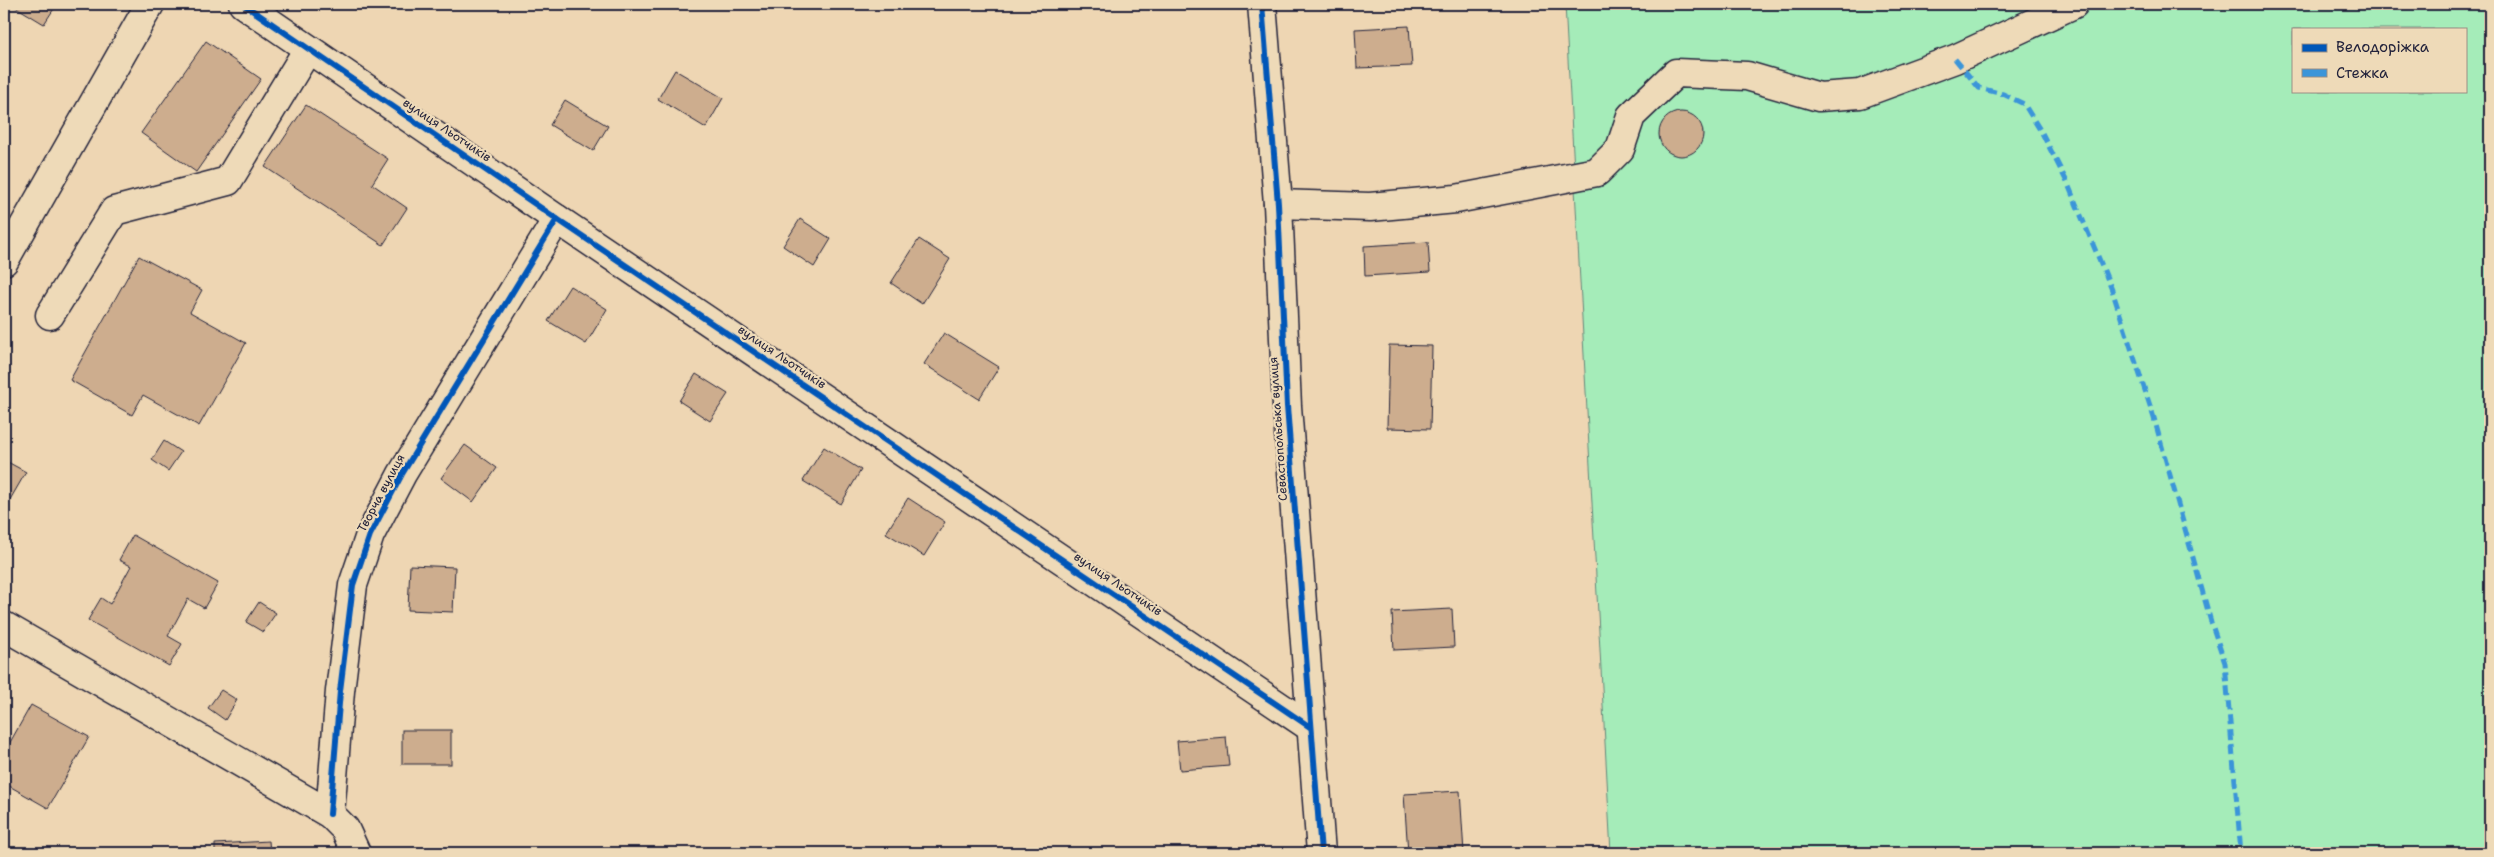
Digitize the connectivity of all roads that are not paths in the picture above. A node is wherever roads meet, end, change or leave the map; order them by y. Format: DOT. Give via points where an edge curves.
graph roads {
  1 [pos="150,4"];
  2 [pos="1262,4"];
  3 [pos="2074,4"];
  4 [pos="258,8"];
  5 [pos="308,49"];
  6 [pos="1278,204"];
  7 [pos="557,219"];
  8 [pos="4,261"];
  9 [pos="50,315"];
  10 [pos="4,626"];
  11 [pos="1310,727"];
  12 [pos="330,814"];
  13 [pos="356,853"];
  14 [pos="1321,853"];
  1 -- 8 [label="street"];
  2 -- 6 [label="street, Севастопольська вулиця"];
  3 -- 6 [label="street" via="1955,59 1860,94 1819,97 1747,76 1676,73 1631,116 1620,149 1597,172 1456,199 1370,207"];
  4 -- 5 [label="street, вулиця Льотчиків"];
  5 -- 7 [label="street, вулиця Льотчиків"];
  5 -- 9 [label="street" via="228,181 114,211"];
  6 -- 11 [label="street, Севастопольська вулиця" via="1287,406"];
  7 -- 11 [label="street, вулиця Льотчиків"];
  7 -- 12 [label="street, Творча вулиця" via="402,474 370,535 353,585"];
  10 -- 12 [label="street"];
  11 -- 14 [label="street, Севастопольська вулиця"];
  12 -- 13 [label="street" via="345,829"];
}
